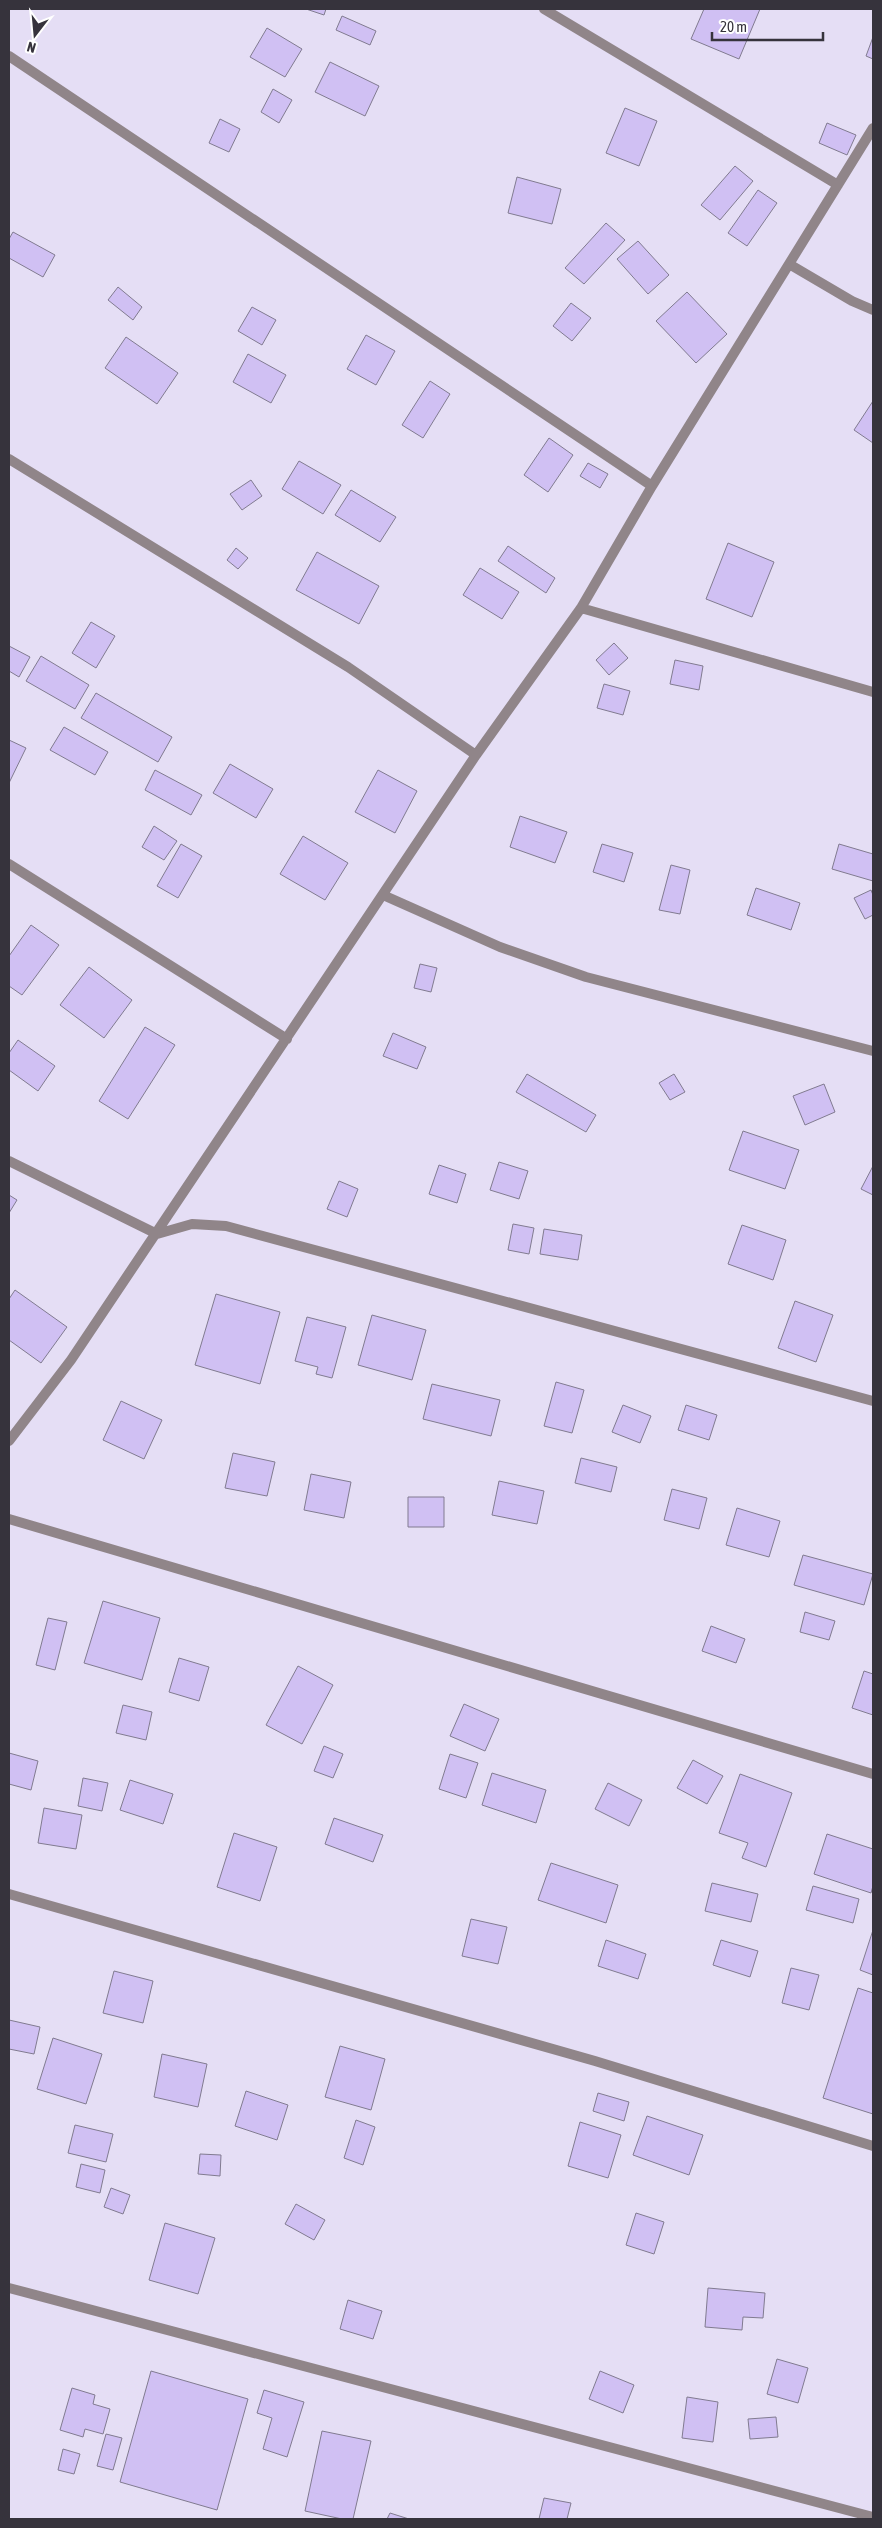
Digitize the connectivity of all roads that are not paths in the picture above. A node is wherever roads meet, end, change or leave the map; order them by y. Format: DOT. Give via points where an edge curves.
graph roads {
  1 [pos="544,9"];
  2 [pos="9,56"];
  3 [pos="873,128"];
  4 [pos="838,185"];
  5 [pos="789,264"];
  6 [pos="873,310"];
  7 [pos="9,459"];
  8 [pos="652,486"];
  9 [pos="581,608"];
  10 [pos="873,692"];
  11 [pos="476,755"];
  12 [pos="9,864"];
  13 [pos="383,895"];
  14 [pos="287,1040"];
  15 [pos="873,1051"];
  16 [pos="9,1161"];
  17 [pos="157,1234"];
  18 [pos="873,1401"];
  19 [pos="10,1437"];
  20 [pos="9,1519"];
  21 [pos="873,1774"];
  22 [pos="9,1894"];
  23 [pos="873,2146"];
  24 [pos="9,2288"];
  25 [pos="873,2517"];
  1 -- 4 [label="street"];
  2 -- 8 [label="street"];
  3 -- 4 [label="street"];
  4 -- 5 [label="street"];
  5 -- 6 [label="street"];
  5 -- 8 [label="street"];
  7 -- 11 [label="street" via="348,667"];
  8 -- 9 [label="street"];
  9 -- 10 [label="street"];
  9 -- 11 [label="street"];
  11 -- 13 [label="street"];
  12 -- 14 [label="street"];
  13 -- 14 [label="street"];
  13 -- 15 [label="street" via="500,947 586,977"];
  14 -- 17 [label="street"];
  16 -- 17 [label="street"];
  17 -- 18 [label="street" via="192,1224 226,1226"];
  17 -- 19 [label="street" via="71,1360"];
  20 -- 21 [label="street"];
  22 -- 23 [label="street" via="596,2061"];
  24 -- 25 [label="street"];
}
